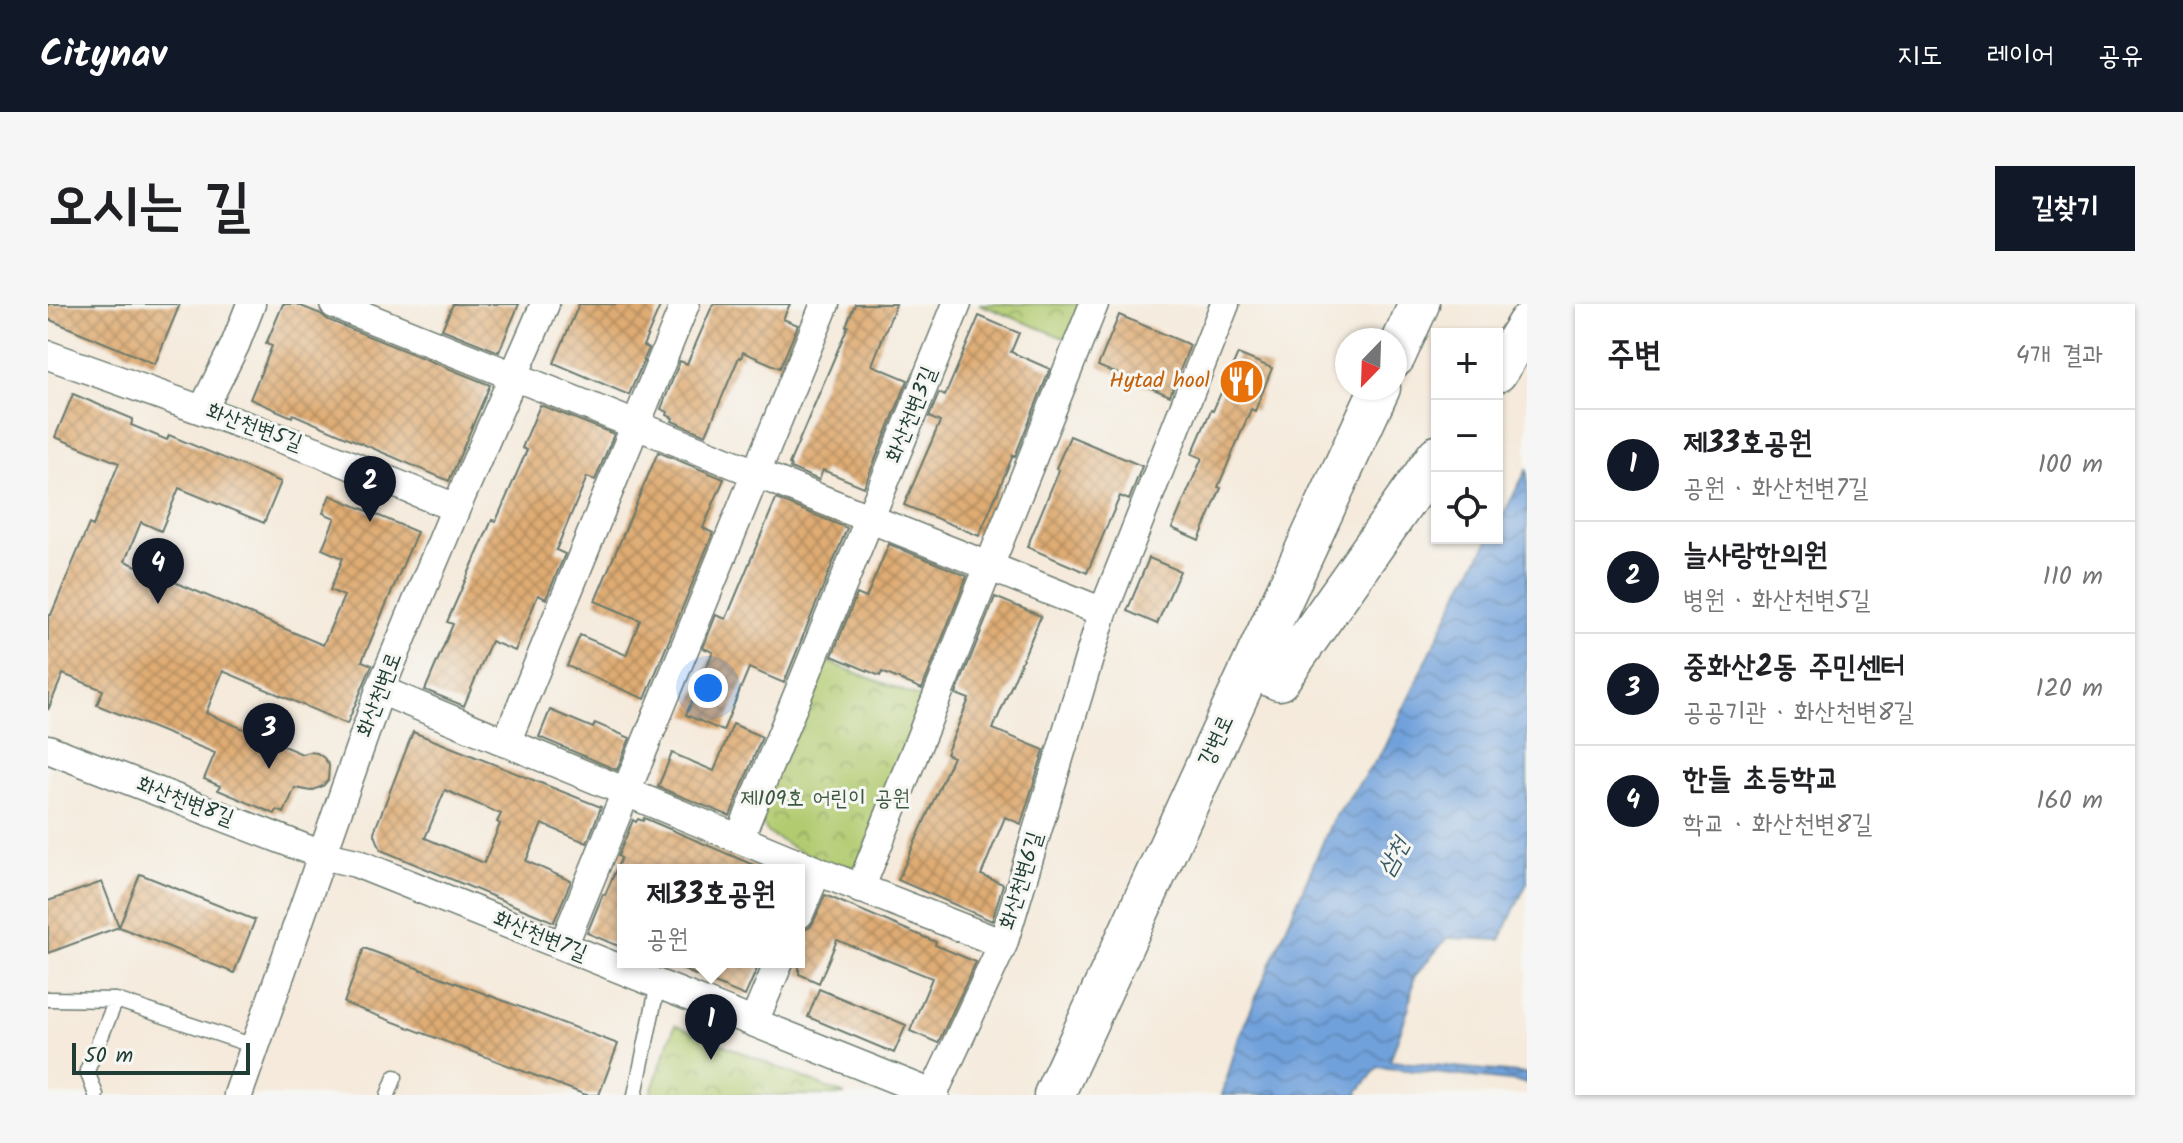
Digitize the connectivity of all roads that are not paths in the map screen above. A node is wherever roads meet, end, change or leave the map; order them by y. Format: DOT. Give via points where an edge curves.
graph roads {
  1 [pos="251,304"];
  2 [pos="334,304"];
  3 [pos="545,304"];
  4 [pos="685,304"];
  5 [pos="825,304"];
  6 [pos="1094,304"];
  7 [pos="1225,304"];
  8 [pos="1419,304"];
  9 [pos="948,307"];
  10 [pos="392,315"];
  11 [pos="1527,324"];
  12 [pos="1407,330"];
  13 [pos="48,355"];
  14 [pos="1503,362"];
  15 [pos="515,376"];
  16 [pos="1374,400"];
  17 [pos="203,409"];
  18 [pos="636,424"];
  19 [pos="1431,465"];
  20 [pos="757,472"];
  21 [pos="456,508"];
  22 [pos="871,518"];
  23 [pos="988,565"];
  24 [pos="1103,612"];
  25 [pos="1251,668"];
  26 [pos="380,690"];
  27 [pos="506,743"];
  28 [pos="48,749"];
  29 [pos="626,792"];
  30 [pos="739,839"];
  31 [pos="322,855"];
  32 [pos="800,864"];
  33 [pos="805,866"];
  34 [pos="817,871"];
  35 [pos="860,889"];
  36 [pos="805,900"];
  37 [pos="1003,944"];
  38 [pos="563,946"];
  39 [pos="617,968"];
  40 [pos="618,968"];
  41 [pos="776,968"];
  42 [pos="658,984"];
  43 [pos="48,999"];
  44 [pos="116,1000"];
  45 [pos="754,1022"];
  46 [pos="257,1047"];
  47 [pos="395,1077"];
  48 [pos="934,1094"];
  49 [pos="96,1095"];
  50 [pos="238,1095"];
  51 [pos="388,1095"];
  52 [pos="635,1095"];
  53 [pos="1054,1095"];
  1 -- 17 [label="street"];
  2 -- 10 [label="street"];
  3 -- 15 [label="street, 화산천변로"];
  4 -- 18 [label="street"];
  5 -- 20 [label="street"];
  6 -- 23 [label="street"];
  7 -- 24 [label="street"];
  8 -- 12 [label="street"];
  9 -- 22 [label="street, 화산천변3길"];
  10 -- 15 [label="street"];
  11 -- 14 [label="street"];
  13 -- 17 [label="street, 화산천변5길"];
  15 -- 18 [label="street"];
  15 -- 21 [label="street, 화산천변로"];
  16 -- 25 [label="street, 강변로"];
  17 -- 21 [label="street, 화산천변5길"];
  18 -- 20 [label="street"];
  18 -- 27 [label="street"];
  19 -- 25 [label="street" via="1279,680"];
  20 -- 22 [label="street"];
  20 -- 29 [label="street"];
  21 -- 26 [label="street, 화산천변로"];
  22 -- 23 [label="street"];
  22 -- 30 [label="street, 화산천변3길"];
  23 -- 24 [label="street"];
  23 -- 35 [label="street"];
  24 -- 37 [label="street, 화산천변6길"];
  25 -- 53 [label="street, 강변로"];
  26 -- 27 [label="street, 화산천변6길"];
  26 -- 31 [label="street, 화산천변로"];
  27 -- 29 [label="street, 화산천변6길"];
  28 -- 31 [label="street, 화산천변8길"];
  29 -- 30 [label="street, 화산천변6길"];
  29 -- 38 [label="street"];
  30 -- 32 [label="street, 화산천변6길"];
  31 -- 38 [label="street, 화산천변7길" via="356,863"];
  31 -- 46 [label="street, 화산천변로"];
  33 -- 34 [label="street, 화산천변6길"];
  34 -- 35 [label="street, 화산천변6길"];
  34 -- 36 [label="street"];
  35 -- 37 [label="street, 화산천변6길"];
  37 -- 48 [label="street"];
  38 -- 39 [label="street, 화산천변7길"];
  40 -- 42 [label="street, 화산천변7길"];
  41 -- 45 [label="street"];
  42 -- 45 [label="street, 화산천변7길"];
  42 -- 52 [label="lane"];
  43 -- 44 [label="lane"];
  44 -- 46 [label="lane"];
  44 -- 49 [label="lane" via="87,1071"];
  45 -- 48 [label="street, 화산천변7길"];
  46 -- 50 [label="street, 화산천변로"];
  47 -- 51 [label="lane"];
}
